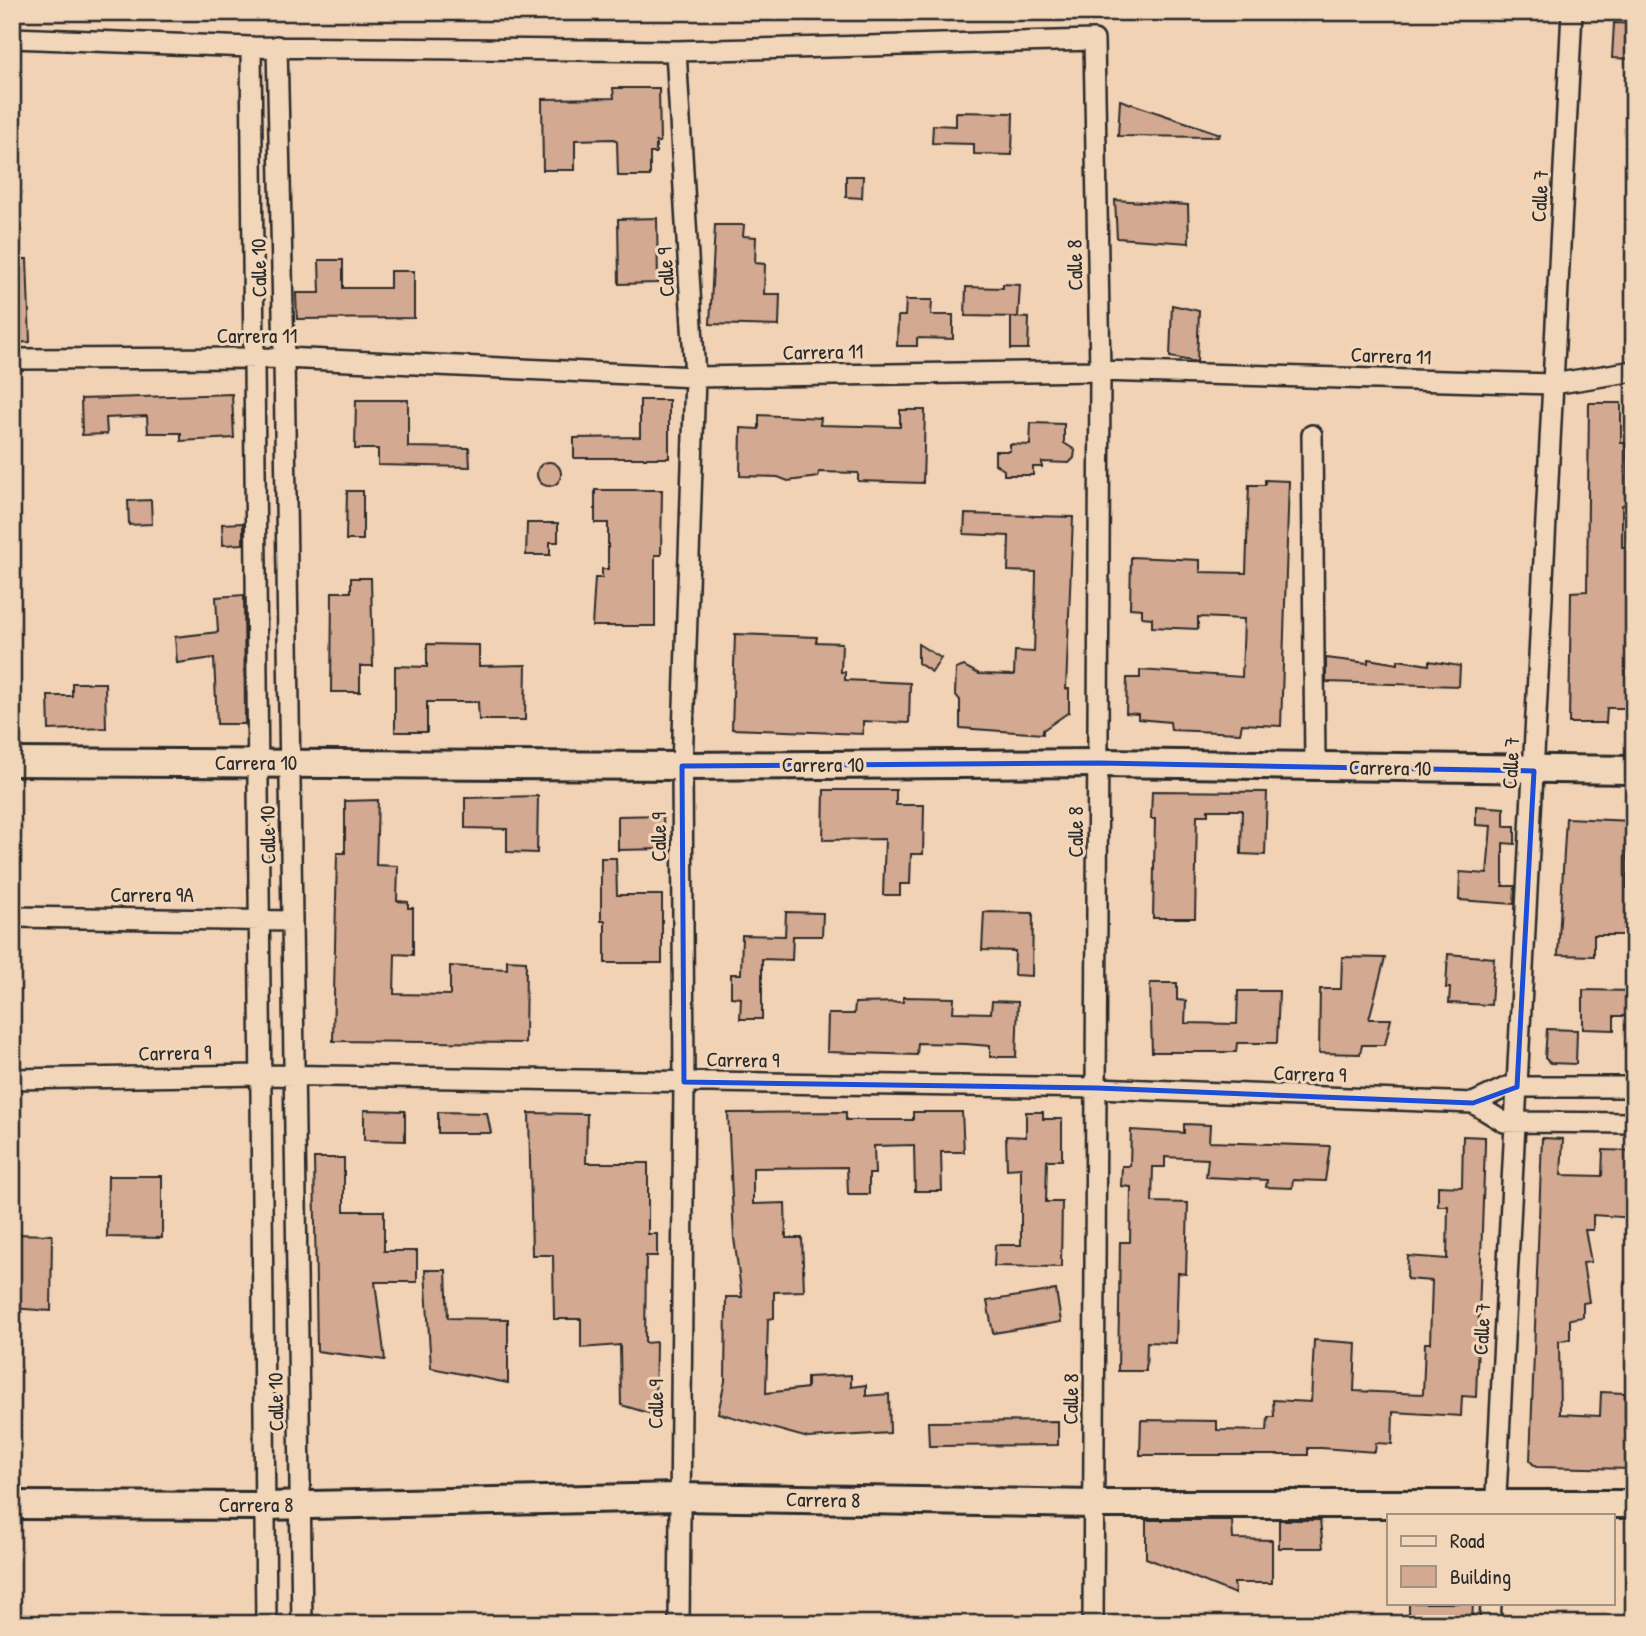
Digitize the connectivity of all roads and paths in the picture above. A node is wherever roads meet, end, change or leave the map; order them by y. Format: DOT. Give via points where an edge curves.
graph roads {
  1 [pos="1572,12"];
  2 [pos="12,38"];
  3 [pos="276,46"];
  4 [pos="251,47"];
  5 [pos="676,51"];
  6 [pos="284,358"];
  7 [pos="12,359"];
  8 [pos="257,359"];
  9 [pos="1100,371"];
  10 [pos="1634,371"];
  11 [pos="695,377"];
  12 [pos="1553,384"];
  13 [pos="1312,435"];
  14 [pos="12,762"];
  15 [pos="259,763"];
  16 [pos="290,763"];
  17 [pos="1099,763"];
  18 [pos="682,766"];
  19 [pos="1315,766"];
  20 [pos="1634,770"];
  21 [pos="1534,771"];
  22 [pos="12,917"];
  23 [pos="260,918"];
  24 [pos="292,920"];
  25 [pos="262,1075"];
  26 [pos="295,1075"];
  27 [pos="12,1079"];
  28 [pos="684,1082"];
  29 [pos="1517,1087"];
  30 [pos="1634,1087"];
  31 [pos="1097,1088"];
  32 [pos="1473,1103"];
  33 [pos="1515,1122"];
  34 [pos="1634,1123"];
  35 [pos="678,1497"];
  36 [pos="1093,1504"];
  37 [pos="1634,1504"];
  38 [pos="12,1505"];
  39 [pos="300,1505"];
  40 [pos="265,1506"];
  41 [pos="1495,1511"];
  42 [pos="1491,1604"];
  43 [pos="265,1624"];
  44 [pos="302,1624"];
  45 [pos="679,1624"];
  46 [pos="1093,1624"];
  47 [pos="1489,1624"];
  1 -- 12 [label="street, Calle 7"];
  2 -- 4 [label="street"];
  3 -- 4 [label="street"];
  3 -- 5 [label="street"];
  3 -- 6 [label="street, Calle 10"];
  4 -- 8 [label="street, Calle 10"];
  5 -- 9 [label="street, Calle 8" via="1094,40"];
  5 -- 11 [label="street, Calle 9"];
  6 -- 8 [label="street, Carrera 11"];
  6 -- 11 [label="street, Carrera 11"];
  6 -- 16 [label="street, Calle 10"];
  7 -- 8 [label="street, Carrera 11"];
  8 -- 15 [label="street, Calle 10"];
  9 -- 11 [label="street, Carrera 11"];
  9 -- 12 [label="street, Carrera 11"];
  9 -- 17 [label="street, Calle 8"];
  10 -- 12 [label="street, Carrera 11"];
  11 -- 18 [label="street, Calle 9"];
  12 -- 21 [label="street, Calle 7"];
  13 -- 19 [label="street"];
  14 -- 15 [label="street, Carrera 10"];
  15 -- 16 [label="street, Carrera 10"];
  15 -- 23 [label="street, Calle 10"];
  16 -- 18 [label="street, Carrera 10"];
  16 -- 24 [label="street, Calle 10"];
  17 -- 18 [label="street, Carrera 10"];
  17 -- 19 [label="street, Carrera 10"];
  17 -- 31 [label="street, Calle 8"];
  18 -- 28 [label="street, Calle 9"];
  19 -- 21 [label="street, Carrera 10"];
  20 -- 21 [label="street, Carrera 10"];
  21 -- 29 [label="street, Calle 7"];
  22 -- 23 [label="street, Carrera 9A"];
  23 -- 24 [label="street, Carrera 9A"];
  23 -- 25 [label="street, Calle 10"];
  24 -- 26 [label="street, Calle 10"];
  25 -- 26 [label="street, Carrera 9"];
  25 -- 27 [label="street, Carrera 9"];
  25 -- 40 [label="street, Calle 10"];
  26 -- 28 [label="street, Carrera 9"];
  26 -- 39 [label="street, Calle 10"];
  28 -- 31 [label="street, Carrera 9"];
  28 -- 35 [label="street, Calle 9"];
  29 -- 30 [label="street, Carrera 9"];
  29 -- 32 [label="street, Carrera 9"];
  29 -- 33 [label="street, Calle 7"];
  31 -- 32 [label="street, Carrera 9"];
  31 -- 36 [label="street, Calle 8"];
  32 -- 33 [label="street, Carrera 9" via="1504,1122"];
  33 -- 34 [label="street, Carrera 9"];
  33 -- 41 [label="street, Calle 7"];
  35 -- 36 [label="street, Carrera 8"];
  35 -- 39 [label="street, Carrera 8"];
  35 -- 45 [label="street, Calle 9"];
  36 -- 41 [label="street, Carrera 8"];
  36 -- 46 [label="street, Calle 8"];
  37 -- 41 [label="street, Carrera 8"];
  38 -- 40 [label="street, Carrera 8"];
  39 -- 40 [label="street, Carrera 8"];
  39 -- 44 [label="street, Calle 10"];
  40 -- 43 [label="street, Calle 10"];
  42 -- 47 [label="street"];
}
